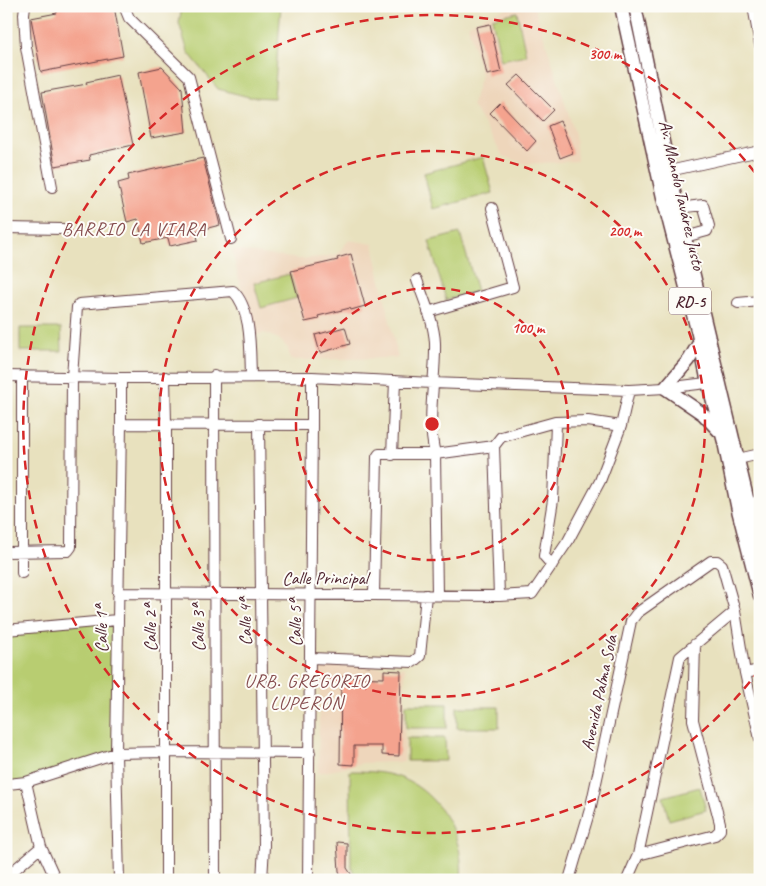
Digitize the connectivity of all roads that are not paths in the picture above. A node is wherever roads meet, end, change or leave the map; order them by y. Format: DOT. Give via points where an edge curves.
graph roads {
  1 [pos="25,6"];
  2 [pos="124,6"];
  3 [pos="621,6"];
  4 [pos="635,6"];
  5 [pos="753,6"];
  6 [pos="760,45"];
  7 [pos="760,151"];
  8 [pos="669,170"];
  9 [pos="52,187"];
  10 [pos="492,208"];
  11 [pos="678,208"];
  12 [pos="6,228"];
  13 [pos="63,230"];
  14 [pos="685,237"];
  15 [pos="231,239"];
  16 [pos="417,280"];
  17 [pos="760,301"];
  18 [pos="738,303"];
  19 [pos="428,312"];
  20 [pos="699,343"];
  21 [pos="6,376"];
  22 [pos="22,376"];
  23 [pos="214,376"];
  24 [pos="251,376"];
  25 [pos="72,377"];
  26 [pos="164,377"];
  27 [pos="312,377"];
  28 [pos="121,378"];
  29 [pos="395,381"];
  30 [pos="432,383"];
  31 [pos="713,383"];
  32 [pos="665,388"];
  33 [pos="629,390"];
  34 [pos="166,423"];
  35 [pos="121,424"];
  36 [pos="214,424"];
  37 [pos="259,424"];
  38 [pos="556,424"];
  39 [pos="312,425"];
  40 [pos="621,426"];
  41 [pos="720,432"];
  42 [pos="494,446"];
  43 [pos="435,454"];
  44 [pos="760,454"];
  45 [pos="392,455"];
  46 [pos="738,459"];
  47 [pos="752,505"];
  48 [pos="6,552"];
  49 [pos="21,552"];
  50 [pos="760,552"];
  51 [pos="552,565"];
  52 [pos="22,573"];
  53 [pos="118,593"];
  54 [pos="166,593"];
  55 [pos="214,593"];
  56 [pos="261,594"];
  57 [pos="310,594"];
  58 [pos="374,595"];
  59 [pos="431,595"];
  60 [pos="499,596"];
  61 [pos="760,596"];
  62 [pos="734,611"];
  63 [pos="118,620"];
  64 [pos="6,630"];
  65 [pos="695,644"];
  66 [pos="311,658"];
  67 [pos="760,670"];
  68 [pos="745,674"];
  69 [pos="760,739"];
  70 [pos="166,752"];
  71 [pos="214,752"];
  72 [pos="116,753"];
  73 [pos="262,753"];
  74 [pos="310,753"];
  75 [pos="6,782"];
  76 [pos="26,782"];
  77 [pos="41,848"];
  78 [pos="638,855"];
  79 [pos="6,877"];
  80 [pos="629,878"];
  81 [pos="56,880"];
  82 [pos="119,880"];
  83 [pos="166,880"];
  84 [pos="215,880"];
  85 [pos="262,880"];
  86 [pos="308,880"];
  87 [pos="569,880"];
  1 -- 9 [label="street" via="26,47"];
  2 -- 15 [label="street" via="129,18 189,77"];
  3 -- 20 [label="main road, Av. Manolo Tavárez Justo / RD-5"];
  4 -- 8 [label="main road, Av. Manolo Tavárez Justo / RD-5"];
  5 -- 6 [label="street"];
  7 -- 8 [label="street"];
  8 -- 11 [label="main road, Av. Manolo Tavárez Justo / RD-5"];
  10 -- 19 [label="street" via="513,287"];
  11 -- 14 [label="main road, Av. Manolo Tavárez Justo / RD-5"];
  11 -- 14 [label="street" via="703,205 709,226 707,231"];
  12 -- 13 [label="street"];
  14 -- 31 [label="main road, Av. Manolo Tavárez Justo / RD-5"];
  16 -- 19 [label="street"];
  17 -- 18 [label="street"];
  19 -- 30 [label="street" via="435,340"];
  20 -- 31 [label="main road, Av. Manolo Tavárez Justo / RD-5"];
  20 -- 32 [label="main road"];
  21 -- 22 [label="street"];
  22 -- 25 [label="street"];
  22 -- 49 [label="street"];
  23 -- 24 [label="street"];
  23 -- 26 [label="street"];
  23 -- 36 [label="street, Calle 3ª"];
  24 -- 25 [label="street" via="245,310 240,297 233,291 79,304"];
  24 -- 27 [label="street"];
  25 -- 28 [label="street"];
  25 -- 49 [label="street" via="70,550"];
  26 -- 28 [label="street"];
  26 -- 34 [label="street, Calle 2ª"];
  27 -- 29 [label="street"];
  27 -- 39 [label="street, Calle 5ª"];
  28 -- 35 [label="street, Calle 1ª"];
  29 -- 30 [label="street"];
  29 -- 45 [label="street"];
  30 -- 33 [label="street"];
  30 -- 43 [label="street" via="431,438"];
  31 -- 32 [label="street"];
  31 -- 41 [label="main road, Av. Manolo Tavárez Justo / RD-5"];
  31 -- 46 [label="main road, Av. Manolo Tavárez Justo / RD-5"];
  32 -- 33 [label="street"];
  32 -- 41 [label="main road" via="703,414"];
  33 -- 40 [label="street"];
  34 -- 35 [label="street"];
  34 -- 36 [label="street"];
  34 -- 54 [label="street, Calle 2ª"];
  35 -- 53 [label="street, Calle 1ª"];
  36 -- 37 [label="street"];
  36 -- 55 [label="street, Calle 3ª"];
  37 -- 39 [label="street"];
  37 -- 56 [label="street, Calle 4ª"];
  38 -- 40 [label="street" via="588,421"];
  38 -- 42 [label="street" via="501,437"];
  38 -- 51 [label="street" via="553,500 544,556"];
  39 -- 57 [label="street, Calle 5ª"];
  40 -- 51 [label="street" via="600,481"];
  41 -- 47 [label="main road, Av. Manolo Tavárez Justo / RD-5"];
  42 -- 43 [label="street"];
  42 -- 60 [label="street"];
  43 -- 45 [label="street"];
  43 -- 59 [label="street"];
  44 -- 46 [label="street"];
  45 -- 58 [label="street" via="379,454 377,458"];
  46 -- 47 [label="main road, Av. Manolo Tavárez Justo / RD-5"];
  47 -- 50 [label="main road, Av. Manolo Tavárez Justo / RD-5"];
  47 -- 61 [label="main road, Av. Manolo Tavárez Justo / RD-5"];
  48 -- 49 [label="street"];
  49 -- 52 [label="street"];
  51 -- 60 [label="street, Calle Principal" via="532,594"];
  53 -- 54 [label="street, Calle Principal"];
  53 -- 63 [label="street, Calle 1ª"];
  54 -- 55 [label="street, Calle Principal"];
  54 -- 70 [label="street, Calle 2ª"];
  55 -- 56 [label="street, Calle Principal"];
  55 -- 71 [label="street, Calle 3ª"];
  56 -- 57 [label="street, Calle Principal"];
  56 -- 73 [label="street, Calle 4ª"];
  57 -- 58 [label="street, Calle Principal"];
  57 -- 66 [label="street, Calle 5ª"];
  58 -- 59 [label="street, Calle Principal"];
  59 -- 60 [label="street, Calle Principal"];
  59 -- 66 [label="street" via="420,656 413,662"];
  62 -- 65 [label="street"];
  62 -- 68 [label="street"];
  62 -- 87 [label="street, Avenida Palma Sola" via="722,566 711,561 631,620 591,806"];
  63 -- 64 [label="street"];
  63 -- 72 [label="street, Calle 1ª"];
  65 -- 78 [label="street" via="680,657"];
  65 -- 78 [label="street" via="693,720 720,830 715,835"];
  66 -- 74 [label="street, Calle 5ª"];
  67 -- 68 [label="street"];
  68 -- 69 [label="street"];
  70 -- 71 [label="street"];
  70 -- 72 [label="street"];
  70 -- 83 [label="street, Calle 2ª"];
  71 -- 73 [label="street"];
  71 -- 84 [label="street, Calle 3ª"];
  72 -- 76 [label="street"];
  72 -- 82 [label="street, Calle 1ª"];
  73 -- 74 [label="street"];
  73 -- 85 [label="street, Calle 4ª"];
  74 -- 86 [label="street, Calle 5ª"];
  75 -- 76 [label="street"];
  76 -- 77 [label="street"];
  77 -- 79 [label="street"];
  77 -- 81 [label="street"];
  78 -- 80 [label="street"];
}
